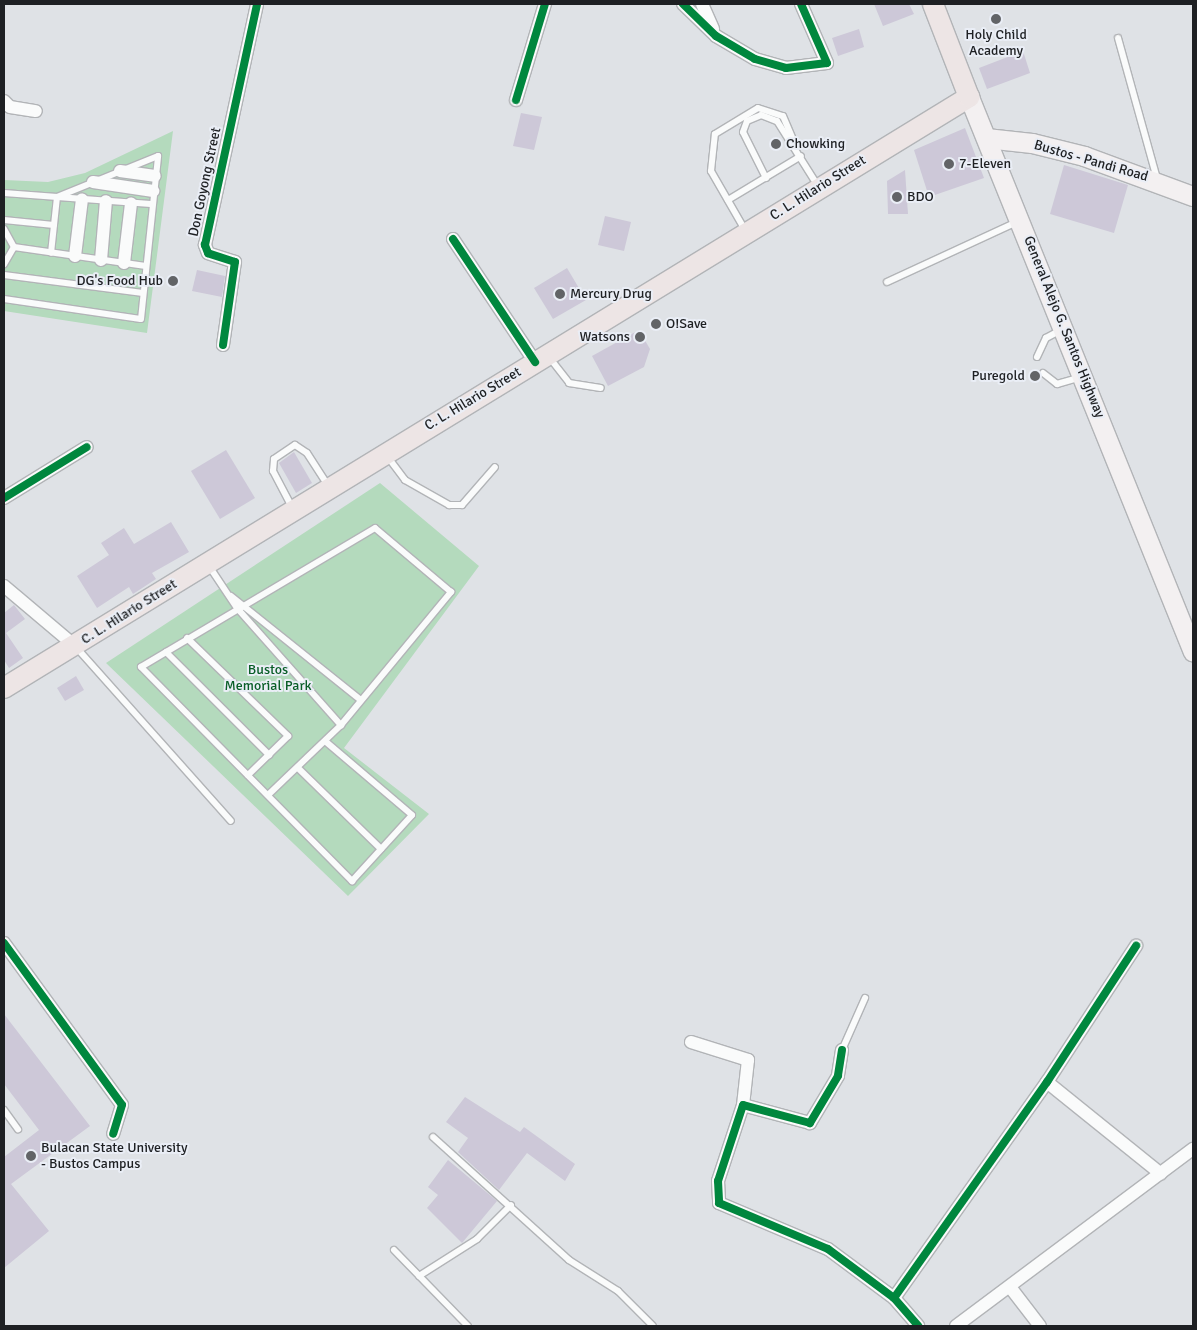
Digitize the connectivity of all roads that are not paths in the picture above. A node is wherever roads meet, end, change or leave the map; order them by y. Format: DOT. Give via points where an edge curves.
graph roads {
  1 [pos="257,4"];
  2 [pos="545,4"];
  3 [pos="683,4"];
  4 [pos="702,4"];
  5 [pos="801,4"];
  6 [pos="933,4"];
  7 [pos="716,36"];
  8 [pos="1118,38"];
  9 [pos="969,97"];
  10 [pos="516,100"];
  11 [pos="4,101"];
  12 [pos="36,111"];
  13 [pos="986,138"];
  14 [pos="796,147"];
  15 [pos="801,156"];
  16 [pos="120,172"];
  17 [pos="155,176"];
  18 [pos="766,178"];
  19 [pos="1157,180"];
  20 [pos="93,182"];
  21 [pos="819,188"];
  22 [pos="153,191"];
  23 [pos="4,192"];
  24 [pos="1193,196"];
  25 [pos="57,197"];
  26 [pos="82,199"];
  27 [pos="728,200"];
  28 [pos="106,201"];
  29 [pos="131,203"];
  30 [pos="151,204"];
  31 [pos="4,220"];
  32 [pos="1020,220"];
  33 [pos="54,225"];
  34 [pos="4,229"];
  35 [pos="747,233"];
  36 [pos="453,239"];
  37 [pos="14,247"];
  38 [pos="51,253"];
  39 [pos="75,256"];
  40 [pos="101,260"];
  41 [pos="124,263"];
  42 [pos="4,264"];
  43 [pos="146,266"];
  44 [pos="4,275"];
  45 [pos="887,282"];
  46 [pos="143,293"];
  47 [pos="4,299"];
  48 [pos="1065,328"];
  49 [pos="223,345"];
  50 [pos="1037,357"];
  51 [pos="541,358"];
  52 [pos="1043,373"];
  53 [pos="1085,376"];
  54 [pos="600,388"];
  55 [pos="87,447"];
  56 [pos="384,453"];
  57 [pos="495,467"];
  58 [pos="330,488"];
  59 [pos="4,498"];
  60 [pos="294,510"];
  61 [pos="208,564"];
  62 [pos="4,586"];
  63 [pos="240,606"];
  64 [pos="187,638"];
  65 [pos="75,646"];
  66 [pos="166,652"];
  67 [pos="1193,652"];
  68 [pos="4,688"];
  69 [pos="361,700"];
  70 [pos="341,724"];
  71 [pos="325,741"];
  72 [pos="269,755"];
  73 [pos="298,768"];
  74 [pos="248,775"];
  75 [pos="268,795"];
  76 [pos="231,820"];
  77 [pos="381,849"];
  78 [pos="4,943"];
  79 [pos="1136,946"];
  80 [pos="865,998"];
  81 [pos="691,1042"];
  82 [pos="842,1050"];
  83 [pos="1047,1082"];
  84 [pos="743,1105"];
  85 [pos="4,1110"];
  86 [pos="18,1129"];
  87 [pos="113,1134"];
  88 [pos="434,1137"];
  89 [pos="1193,1149"];
  90 [pos="1161,1174"];
  91 [pos="511,1205"];
  92 [pos="394,1250"];
  93 [pos="419,1276"];
  94 [pos="1010,1287"];
  95 [pos="894,1298"];
  96 [pos="468,1326"];
  97 [pos="653,1326"];
  98 [pos="918,1326"];
  99 [pos="956,1326"];
  100 [pos="1040,1326"];
  1 -- 49 [label="street, Don Goyong Street" via="205,245 208,253 235,262"];
  2 -- 10 [label="street"];
  3 -- 7 [label="street"];
  4 -- 7 [label="street"];
  5 -- 7 [label="street" via="827,63 786,68 755,59"];
  6 -- 9 [label="main road, General Alejo G. Santos Highway"];
  8 -- 19 [label="lane"];
  9 -- 13 [label="main road, General Alejo G. Santos Highway"];
  9 -- 21 [label="main road, C. L. Hilario Street"];
  11 -- 12 [label="street" via="10,107"];
  13 -- 19 [label="main road, Bustos - Pandi Road" via="1032,143"];
  13 -- 32 [label="main road, General Alejo G. Santos Highway"];
  14 -- 15 [label="lane"];
  14 -- 18 [label="lane" via="777,121 761,115 746,121 744,138"];
  14 -- 27 [label="lane" via="783,116 758,108 714,134 710,171"];
  15 -- 18 [label="lane"];
  15 -- 21 [label="lane"];
  16 -- 17 [label="street"];
  16 -- 17 [label="lane" via="158,156"];
  16 -- 20 [label="lane"];
  17 -- 22 [label="lane"];
  18 -- 27 [label="lane"];
  19 -- 24 [label="main road, Bustos - Pandi Road"];
  20 -- 22 [label="street"];
  20 -- 25 [label="lane"];
  21 -- 35 [label="main road, C. L. Hilario Street"];
  22 -- 30 [label="lane"];
  23 -- 25 [label="lane"];
  25 -- 26 [label="lane"];
  25 -- 33 [label="lane"];
  26 -- 28 [label="lane"];
  26 -- 39 [label="street"];
  27 -- 35 [label="lane"];
  28 -- 29 [label="lane"];
  28 -- 40 [label="street"];
  29 -- 30 [label="lane"];
  29 -- 41 [label="street"];
  30 -- 43 [label="lane"];
  31 -- 33 [label="lane"];
  32 -- 45 [label="lane"];
  32 -- 48 [label="main road, General Alejo G. Santos Highway"];
  33 -- 38 [label="lane"];
  34 -- 37 [label="lane"];
  35 -- 51 [label="main road, C. L. Hilario Street"];
  36 -- 51 [label="street"];
  37 -- 38 [label="lane"];
  37 -- 42 [label="lane"];
  38 -- 39 [label="lane"];
  39 -- 40 [label="lane"];
  40 -- 41 [label="lane"];
  41 -- 43 [label="lane"];
  43 -- 46 [label="lane"];
  44 -- 46 [label="lane"];
  46 -- 47 [label="lane" via="141,319"];
  48 -- 50 [label="lane" via="1046,338"];
  48 -- 53 [label="main road, General Alejo G. Santos Highway"];
  51 -- 54 [label="lane" via="569,383"];
  51 -- 56 [label="main road, C. L. Hilario Street"];
  52 -- 53 [label="lane" via="1057,384"];
  53 -- 67 [label="main road, General Alejo G. Santos Highway"];
  55 -- 59 [label="street"];
  56 -- 57 [label="lane" via="405,480 449,504 462,505"];
  56 -- 58 [label="main road, C. L. Hilario Street"];
  58 -- 60 [label="main road, C. L. Hilario Street"];
  58 -- 60 [label="lane" via="307,453 295,445 274,459 273,471"];
  60 -- 61 [label="main road, C. L. Hilario Street"];
  61 -- 63 [label="lane"];
  61 -- 65 [label="main road, C. L. Hilario Street"];
  62 -- 65 [label="street"];
  63 -- 64 [label="lane"];
  63 -- 69 [label="lane"];
  63 -- 69 [label="lane" via="374,528 451,592"];
  63 -- 70 [label="lane"];
  64 -- 66 [label="lane"];
  64 -- 72 [label="lane" via="288,736"];
  65 -- 68 [label="main road, C. L. Hilario Street"];
  65 -- 76 [label="lane"];
  66 -- 72 [label="lane"];
  66 -- 74 [label="lane" via="141,667"];
  69 -- 70 [label="lane"];
  70 -- 71 [label="lane"];
  71 -- 73 [label="lane"];
  71 -- 77 [label="lane" via="412,814"];
  72 -- 74 [label="lane"];
  73 -- 75 [label="lane"];
  73 -- 77 [label="lane"];
  74 -- 75 [label="lane"];
  75 -- 77 [label="lane" via="352,881"];
  78 -- 87 [label="street" via="122,1105"];
  79 -- 83 [label="street"];
  80 -- 82 [label="lane"];
  81 -- 84 [label="street" via="748,1060"];
  82 -- 84 [label="street" via="838,1076 810,1123"];
  83 -- 90 [label="street"];
  83 -- 95 [label="street"];
  84 -- 95 [label="street" via="718,1180 719,1202 828,1249"];
  85 -- 86 [label="lane"];
  88 -- 91 [label="lane"];
  89 -- 90 [label="street"];
  90 -- 94 [label="street"];
  91 -- 93 [label="lane" via="477,1239"];
  91 -- 97 [label="lane" via="569,1260 618,1291"];
  92 -- 93 [label="lane"];
  93 -- 96 [label="lane"];
  94 -- 99 [label="street"];
  94 -- 100 [label="street"];
  95 -- 98 [label="street"];
}
